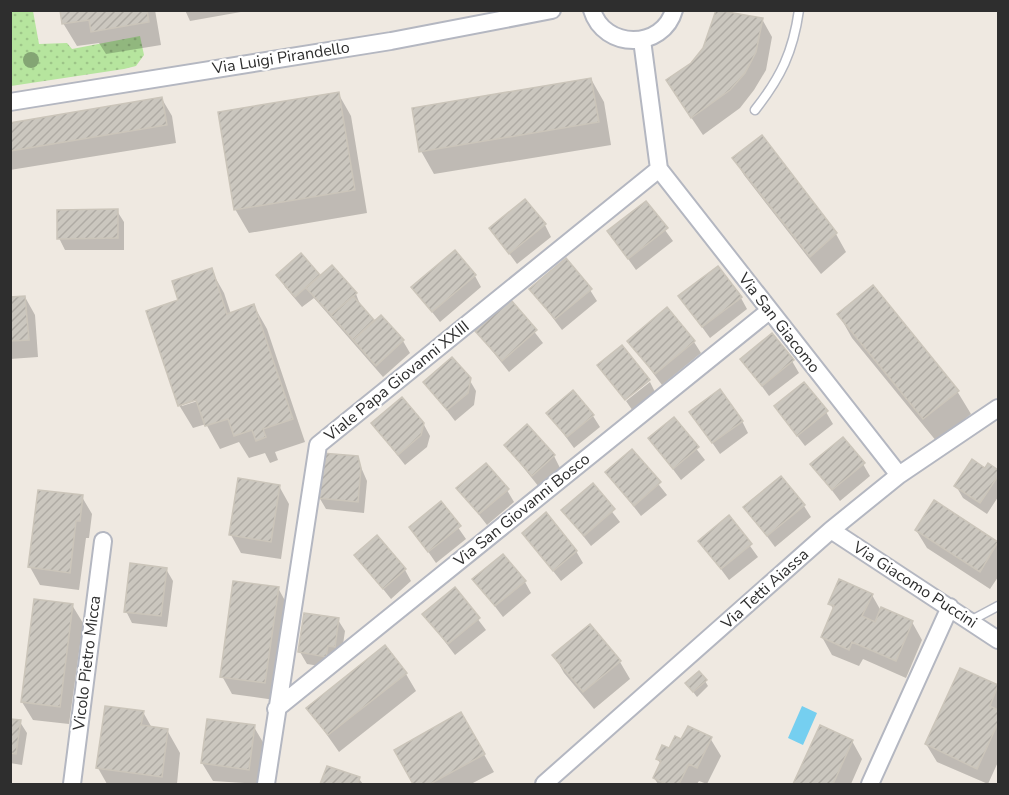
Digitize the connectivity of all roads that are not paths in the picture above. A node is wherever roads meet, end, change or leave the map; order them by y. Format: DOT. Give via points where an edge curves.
graph roads {
  1 [pos="552,10"];
  2 [pos="592,10"];
  3 [pos="674,10"];
  4 [pos="800,10"];
  5 [pos="642,40"];
  6 [pos="10,102"];
  7 [pos="755,110"];
  8 [pos="659,169"];
  9 [pos="769,310"];
  10 [pos="999,408"];
  11 [pos="899,475"];
  12 [pos="831,530"];
  13 [pos="103,541"];
  14 [pos="999,606"];
  15 [pos="950,608"];
  16 [pos="970,621"];
  17 [pos="999,640"];
  18 [pos="276,709"];
  19 [pos="72,784"];
  20 [pos="266,784"];
  21 [pos="544,784"];
  22 [pos="870,784"];
  1 -- 6 [label="street, Via Luigi Pirandello"];
  2 -- 5 [label="street" via="614,37"];
  3 -- 5 [label="street" via="666,27"];
  4 -- 7 [label="lane" via="782,73"];
  5 -- 8 [label="street"];
  8 -- 9 [label="street, Via San Giacomo"];
  8 -- 18 [label="street, Viale Papa Giovanni XXIII" via="318,445"];
  9 -- 11 [label="street, Via San Giacomo"];
  9 -- 18 [label="street, Via San Giovanni Bosco"];
  10 -- 11 [label="street, Via Tetti Aiassa"];
  11 -- 12 [label="street, Via Tetti Aiassa"];
  12 -- 15 [label="street, Via Giacomo Puccini"];
  12 -- 21 [label="street, Via Tetti Aiassa"];
  13 -- 19 [label="street, Vicolo Pietro Micca"];
  14 -- 16 [label="lane"];
  15 -- 16 [label="street, Via Giacomo Puccini"];
  15 -- 22 [label="street"];
  16 -- 17 [label="street, Via Giacomo Puccini"];
  18 -- 20 [label="street, Viale Papa Giovanni XXIII"];
}
